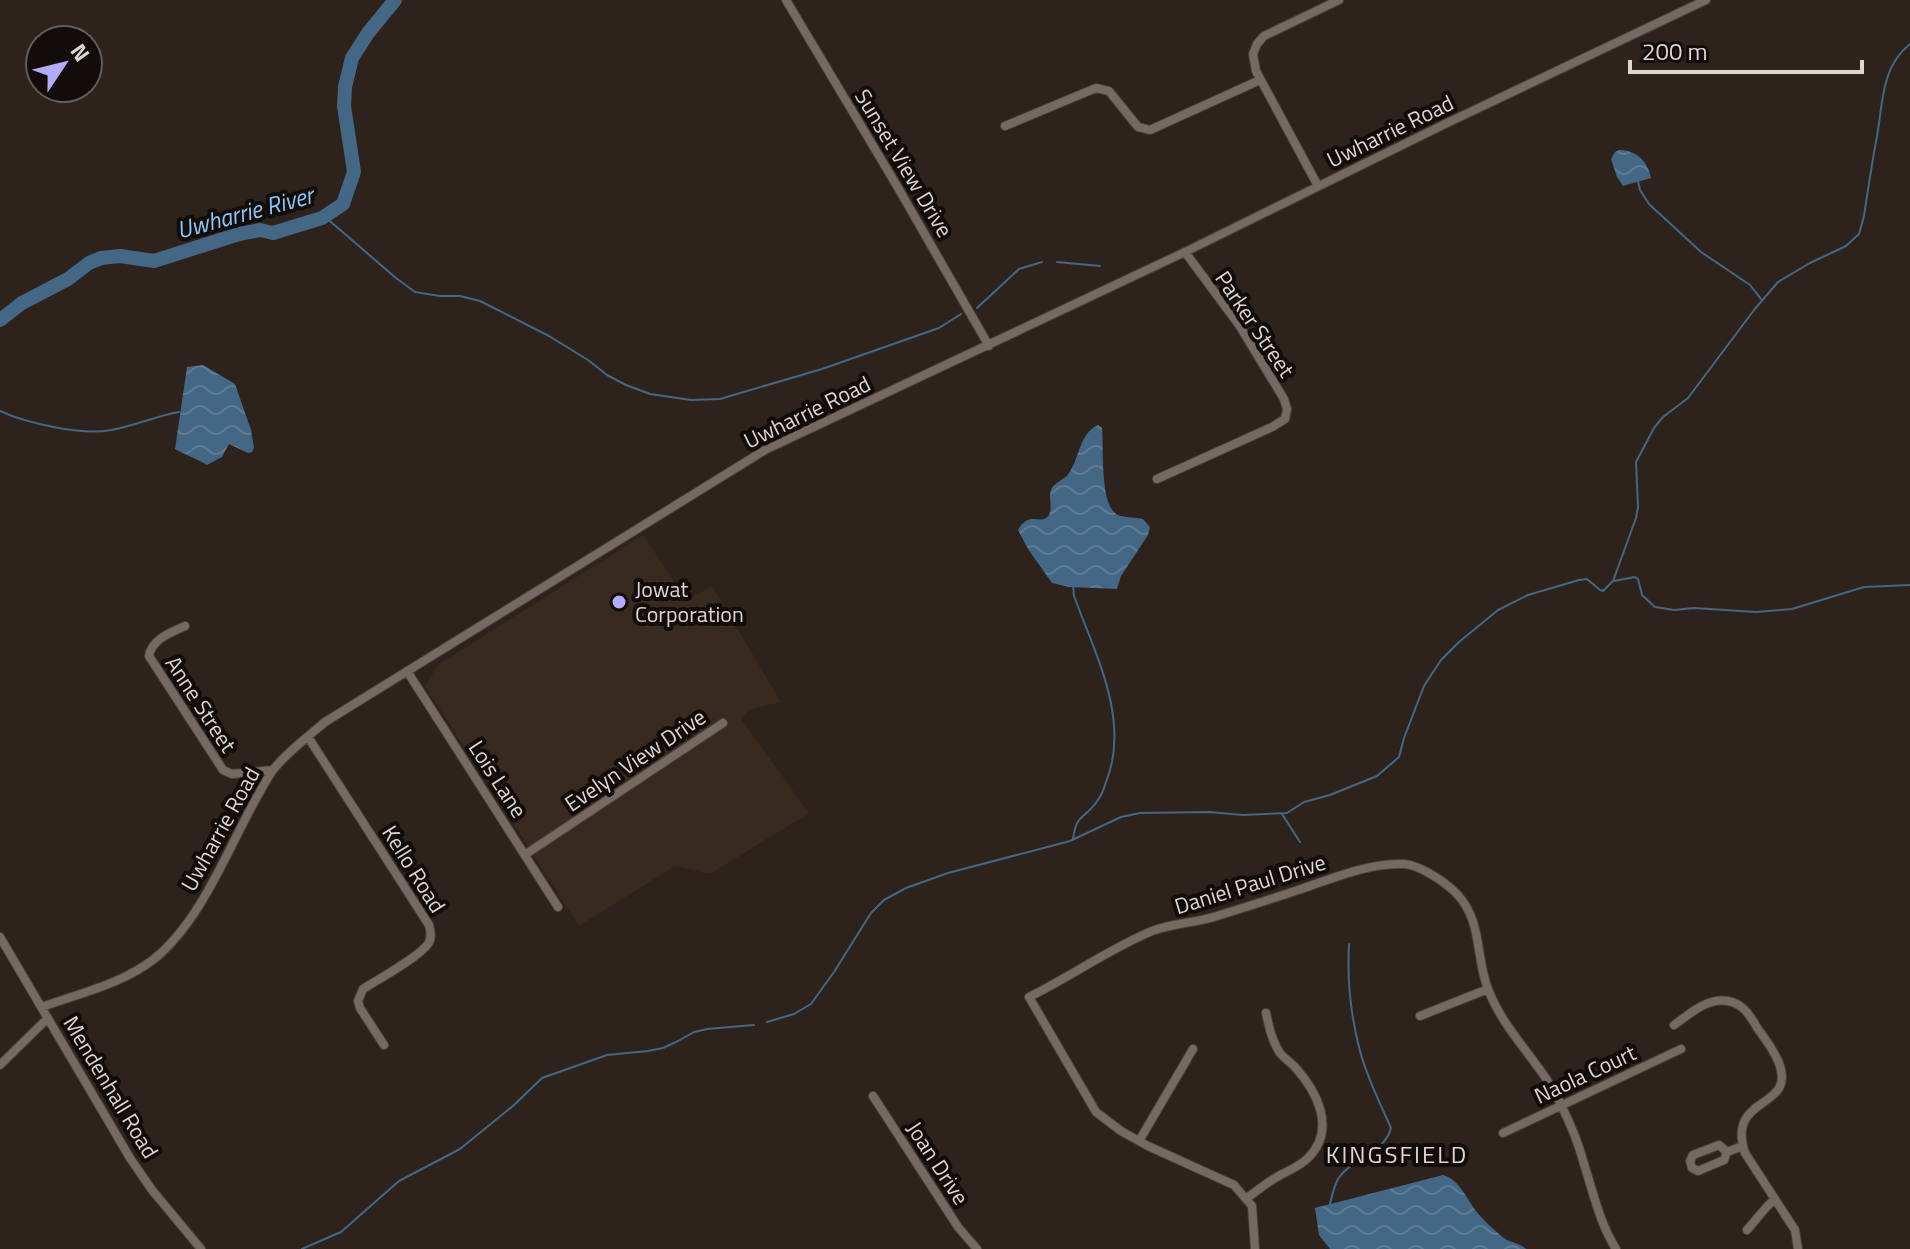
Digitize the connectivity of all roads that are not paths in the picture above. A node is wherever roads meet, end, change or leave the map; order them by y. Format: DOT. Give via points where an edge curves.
graph roads {
  1 [pos="786,0"];
  2 [pos="1339,0"];
  3 [pos="1706,0"];
  4 [pos="1260,80"];
  5 [pos="1005,126"];
  6 [pos="1318,186"];
  7 [pos="1185,252"];
  8 [pos="989,346"];
  9 [pos="1157,479"];
  10 [pos="185,626"];
  11 [pos="407,671"];
  12 [pos="723,723"];
  13 [pos="308,737"];
  14 [pos="273,770"];
  15 [pos="526,854"];
  16 [pos="558,907"];
  17 [pos="0,937"];
  18 [pos="1488,989"];
  19 [pos="42,1007"];
  20 [pos="1266,1013"];
  21 [pos="1420,1016"];
  22 [pos="48,1018"];
  23 [pos="1674,1025"];
  24 [pos="384,1045"];
  25 [pos="1193,1049"];
  26 [pos="1681,1049"];
  27 [pos="0,1065"];
  28 [pos="873,1096"];
  29 [pos="1562,1105"];
  30 [pos="1503,1133"];
  31 [pos="1139,1141"];
  32 [pos="1743,1146"];
  33 [pos="1727,1152"];
  34 [pos="1247,1198"];
  35 [pos="1775,1199"];
  36 [pos="1747,1230"];
  37 [pos="201,1249"];
  38 [pos="977,1249"];
  39 [pos="1255,1249"];
  40 [pos="1616,1249"];
  41 [pos="1798,1249"];
  1 -- 8 [label="street, Sunset View Drive"];
  2 -- 4 [label="street" via="1264,36 1253,54"];
  3 -- 6 [label="street, Uwharrie Road"];
  4 -- 5 [label="street" via="1150,130 1138,127 1109,91 1096,88"];
  4 -- 6 [label="street"];
  6 -- 7 [label="street, Uwharrie Road"];
  7 -- 8 [label="street, Uwharrie Road"];
  7 -- 9 [label="street, Parker Street" via="1239,325 1287,409 1285,419 1272,427"];
  8 -- 11 [label="street, Uwharrie Road" via="765,450"];
  10 -- 14 [label="street, Anne Street" via="157,641 149,656 223,770"];
  11 -- 13 [label="street, Uwharrie Road"];
  11 -- 15 [label="street, Lois Lane"];
  12 -- 15 [label="street, Evelyn View Drive"];
  13 -- 14 [label="street, Uwharrie Road"];
  13 -- 24 [label="street, Kello Road" via="429,925 428,944 363,989 358,1001"];
  14 -- 19 [label="street, Uwharrie Road" via="198,906 167,947 124,977"];
  15 -- 16 [label="street, Lois Lane"];
  17 -- 19 [label="street, Mendenhall Road"];
  18 -- 21 [label="street"];
  18 -- 29 [label="street, Daniel Paul Drive" via="1502,1020"];
  18 -- 31 [label="street, Daniel Paul Drive" via="1477,931 1457,894 1433,875 1406,864 1359,869 1243,908 1155,930 1029,997 1096,1112"];
  19 -- 22 [label="street, Mendenhall Road"];
  20 -- 34 [label="street" via="1271,1036 1315,1094 1324,1121 1311,1155"];
  22 -- 27 [label="street"];
  22 -- 37 [label="street, Mendenhall Road" via="130,1158"];
  23 -- 32 [label="street" via="1705,1004 1735,1002 1749,1014 1777,1059 1780,1087 1744,1119"];
  25 -- 31 [label="street"];
  26 -- 29 [label="street, Naola Court"];
  28 -- 38 [label="street, Joan Drive"];
  29 -- 30 [label="street, Naola Court"];
  29 -- 40 [label="street, Daniel Paul Drive"];
  31 -- 34 [label="street, Daniel Paul Drive" via="1234,1185"];
  32 -- 33 [label="street"];
  32 -- 35 [label="street"];
  34 -- 39 [label="street"];
  35 -- 36 [label="street"];
  35 -- 41 [label="street" via="1795,1230"];
}
